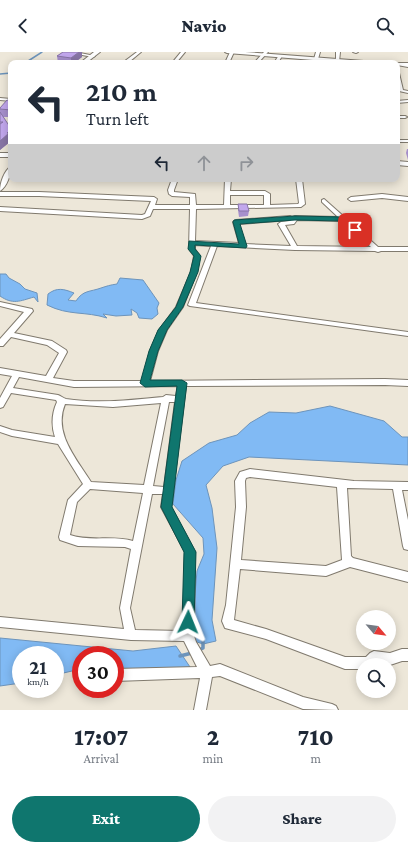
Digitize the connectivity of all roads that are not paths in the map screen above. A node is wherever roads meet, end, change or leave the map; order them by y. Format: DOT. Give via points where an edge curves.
graph roads {
  1 [pos="68,52"];
  2 [pos="139,52"];
  3 [pos="183,52"];
  4 [pos="227,52"];
  5 [pos="232,52"];
  6 [pos="95,54"];
  7 [pos="265,54"];
  8 [pos="280,56"];
  9 [pos="129,60"];
  10 [pos="176,60"];
  11 [pos="278,60"];
  12 [pos="311,60"];
  13 [pos="400,87"];
  14 [pos="408,92"];
  15 [pos="400,117"];
  16 [pos="406,117"];
  17 [pos="8,174"];
  18 [pos="174,182"];
  19 [pos="228,182"];
  20 [pos="299,182"];
  21 [pos="0,189"];
  22 [pos="227,193"];
  23 [pos="0,194"];
  24 [pos="351,198"];
  25 [pos="408,199"];
  26 [pos="324,201"];
  27 [pos="226,206"];
  28 [pos="267,206"];
  29 [pos="152,207"];
  30 [pos="193,207"];
  31 [pos="0,209"];
  32 [pos="295,218"];
  33 [pos="344,219"];
  34 [pos="192,242"];
  35 [pos="214,244"];
  36 [pos="243,246"];
  37 [pos="295,248"];
  38 [pos="408,249"];
  39 [pos="378,250"];
  40 [pos="0,304"];
  41 [pos="0,308"];
  42 [pos="9,334"];
  43 [pos="408,334"];
  44 [pos="0,337"];
  45 [pos="0,344"];
  46 [pos="0,371"];
  47 [pos="17,374"];
  48 [pos="48,379"];
  49 [pos="145,383"];
  50 [pos="182,383"];
  51 [pos="408,383"];
  52 [pos="10,390"];
  53 [pos="166,398"];
  54 [pos="180,399"];
  55 [pos="62,401"];
  56 [pos="0,404"];
  57 [pos="0,429"];
  58 [pos="61,441"];
  59 [pos="342,484"];
  60 [pos="88,485"];
  61 [pos="403,487"];
  62 [pos="149,490"];
  63 [pos="168,491"];
  64 [pos="136,546"];
  65 [pos="408,546"];
  66 [pos="350,562"];
  67 [pos="235,564"];
  68 [pos="408,577"];
  69 [pos="0,622"];
  70 [pos="131,635"];
  71 [pos="189,640"];
  72 [pos="408,655"];
  73 [pos="205,669"];
  74 [pos="124,674"];
  75 [pos="200,710"];
  76 [pos="332,710"];
  1 -- 6 [label="street"];
  2 -- 9 [label="street"];
  3 -- 10 [label="street"];
  4 -- 5 [label="street"];
  5 -- 7 [label="street"];
  7 -- 8 [label="street"];
  8 -- 11 [label="street"];
  8 -- 12 [label="street"];
  13 -- 14 [label="street" via="401,92"];
  15 -- 16 [label="street"];
  17 -- 21 [label="street"];
  18 -- 30 [label="street" via="172,194 193,195"];
  19 -- 22 [label="street"];
  20 -- 28 [label="street" via="302,204"];
  22 -- 27 [label="street"];
  22 -- 28 [label="street" via="267,194"];
  23 -- 29 [label="street" via="151,198 154,199"];
  24 -- 25 [label="street" via="382,196"];
  26 -- 33 [label="street"];
  27 -- 28 [label="street"];
  27 -- 30 [label="street"];
  29 -- 30 [label="street"];
  29 -- 31 [label="street" via="148,216 142,217"];
  30 -- 34 [label="street"];
  32 -- 33 [label="street"];
  32 -- 36 [label="street" via="236,222"];
  32 -- 37 [label="street" via="292,223 281,224"];
  33 -- 39 [label="street"];
  34 -- 35 [label="street"];
  34 -- 49 [label="street" via="192,249 197,256 194,272 179,307 163,330"];
  35 -- 36 [label="street"];
  35 -- 43 [label="street" via="192,306"];
  36 -- 37 [label="street"];
  37 -- 39 [label="street"];
  38 -- 39 [label="street"];
  40 -- 42 [label="street" via="29,311"];
  41 -- 44 [label="street" via="18,314"];
  42 -- 45 [label="street"];
  42 -- 48 [label="street" via="49,343 64,352"];
  46 -- 47 [label="street"];
  47 -- 48 [label="street"];
  47 -- 52 [label="street"];
  48 -- 49 [label="street" via="74,384"];
  49 -- 50 [label="street"];
  50 -- 51 [label="street"];
  50 -- 54 [label="street"];
  52 -- 55 [label="street" via="58,398"];
  52 -- 56 [label="street"];
  53 -- 54 [label="street"];
  53 -- 55 [label="street" via="88,405"];
  53 -- 62 [label="street"];
  54 -- 63 [label="street"];
  55 -- 58 [label="street" via="57,417 57,433"];
  57 -- 58 [label="street"];
  58 -- 60 [label="street"];
  59 -- 61 [label="street"];
  59 -- 66 [label="street" via="344,551"];
  59 -- 67 [label="street" via="250,473 243,475 240,481 241,507"];
  60 -- 62 [label="street"];
  60 -- 64 [label="street" via="73,500 64,537 78,542 126,543"];
  61 -- 65 [label="street"];
  62 -- 63 [label="street"];
  62 -- 64 [label="street"];
  63 -- 71 [label="street" via="166,507 190,552"];
  64 -- 70 [label="street" via="125,608"];
  66 -- 67 [label="street" via="326,571"];
  66 -- 68 [label="street"];
  67 -- 72 [label="street" via="229,624 266,634 345,663 369,663 374,657 390,659"];
  69 -- 70 [label="street"];
  70 -- 71 [label="street"];
  71 -- 73 [label="street"];
  73 -- 74 [label="street"];
  73 -- 75 [label="street"];
  73 -- 76 [label="street" via="220,670 303,703"];
}
